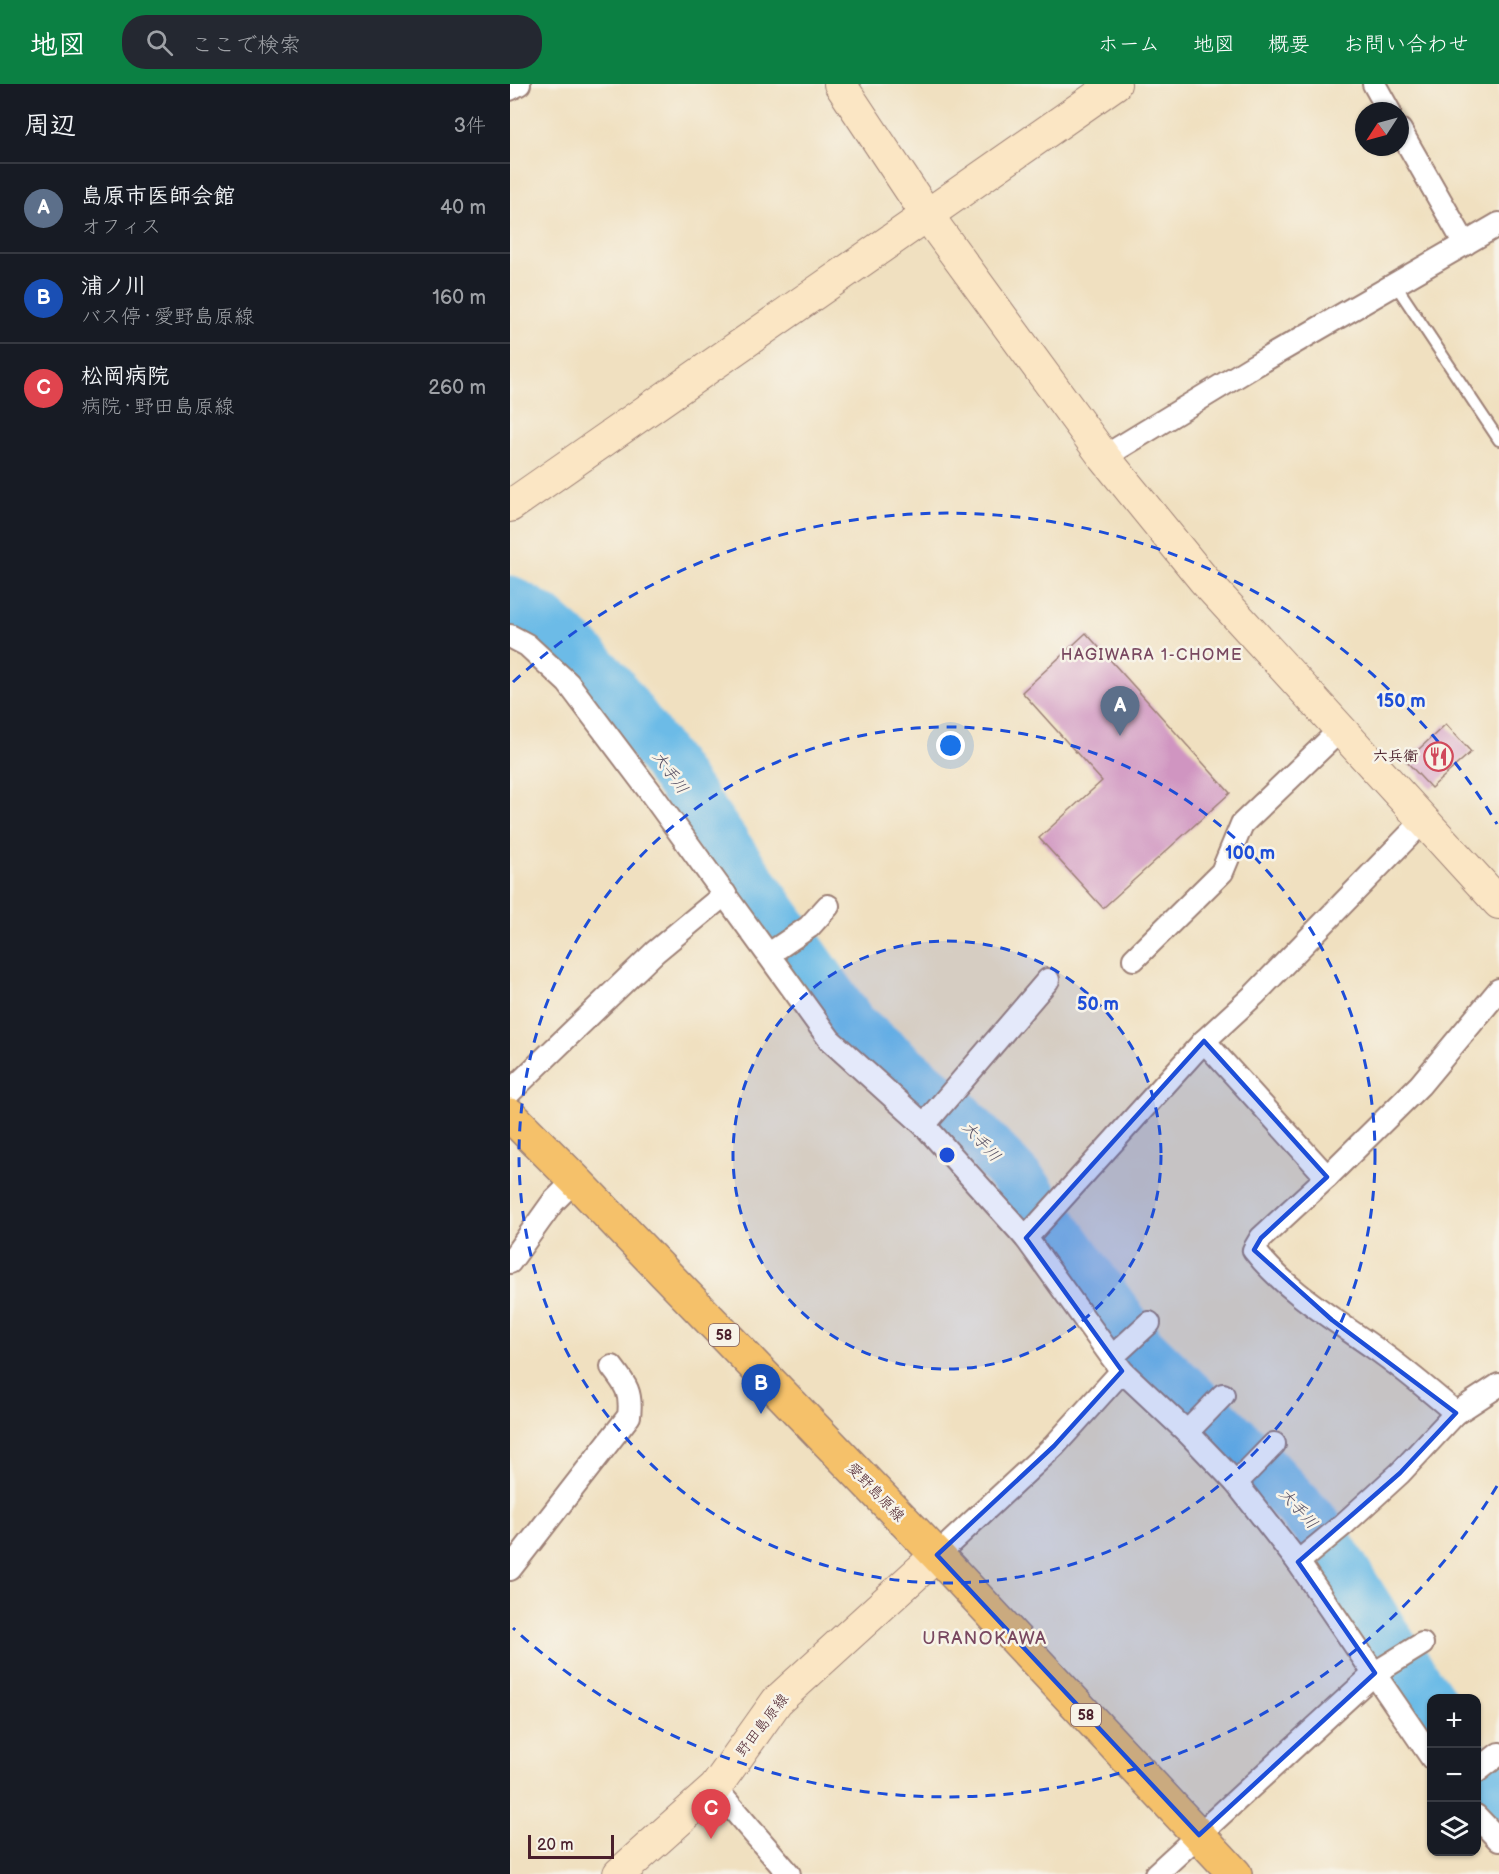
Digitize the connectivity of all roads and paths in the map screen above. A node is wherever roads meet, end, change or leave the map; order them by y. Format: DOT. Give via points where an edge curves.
graph roads {
  1 [pos="519,84"];
  2 [pos="840,84"];
  3 [pos="1115,84"];
  4 [pos="1374,84"];
  5 [pos="510,89"];
  6 [pos="1384,102"];
  7 [pos="1409,146"];
  8 [pos="927,215"];
  9 [pos="1499,224"];
  10 [pos="1465,244"];
  11 [pos="1395,284"];
  12 [pos="1499,440"];
  13 [pos="1104,457"];
  14 [pos="510,506"];
  15 [pos="510,636"];
  16 [pos="1340,730"];
  17 [pos="1423,821"];
  18 [pos="725,894"];
  19 [pos="1499,903"];
  20 [pos="828,906"];
  21 [pos="773,952"];
  22 [pos="1134,959"];
  23 [pos="1048,980"];
  24 [pos="1499,990"];
  25 [pos="1204,1041"];
  26 [pos="510,1092"];
  27 [pos="510,1115"];
  28 [pos="927,1122"];
  29 [pos="1328,1177"];
  30 [pos="575,1180"];
  31 [pos="1030,1234"];
  32 [pos="510,1262"];
  33 [pos="1148,1324"];
  34 [pos="1117,1361"];
  35 [pos="612,1367"];
  36 [pos="1499,1385"];
  37 [pos="1221,1398"];
  38 [pos="1456,1413"];
  39 [pos="1190,1428"];
  40 [pos="1271,1446"];
  41 [pos="1238,1480"];
  42 [pos="937,1555"];
  43 [pos="1303,1558"];
  44 [pos="510,1569"];
  45 [pos="1419,1646"];
  46 [pos="1380,1670"];
  47 [pos="1427,1751"];
  48 [pos="715,1788"];
  49 [pos="1481,1821"];
  50 [pos="1199,1835"];
  51 [pos="1499,1840"];
  52 [pos="619,1874"];
  53 [pos="789,1874"];
  54 [pos="1156,1874"];
  55 [pos="1235,1874"];
  1 -- 5 [label="street"];
  2 -- 8 [label="street"];
  3 -- 8 [label="street"];
  4 -- 6 [label="street"];
  7 -- 10 [label="street"];
  8 -- 13 [label="street"];
  8 -- 14 [label="street"];
  9 -- 10 [label="street"];
  10 -- 11 [label="street"];
  11 -- 12 [label="lane"];
  11 -- 13 [label="street"];
  13 -- 16 [label="street" via="1204,580"];
  15 -- 18 [label="street" via="526,645 568,683"];
  16 -- 17 [label="street"];
  16 -- 22 [label="street" via="1242,824 1222,872"];
  17 -- 19 [label="street"];
  17 -- 25 [label="street"];
  18 -- 21 [label="street"];
  18 -- 26 [label="street" via="655,952"];
  20 -- 21 [label="street" via="809,927"];
  21 -- 28 [label="street" via="830,1040"];
  23 -- 28 [label="street"];
  24 -- 29 [label="street" via="1419,1085"];
  25 -- 29 [label="street"];
  25 -- 31 [label="street"];
  27 -- 30 [label="main road, 愛野島原線 / 58"];
  28 -- 31 [label="street"];
  29 -- 38 [label="street" via="1261,1238 1254,1250 1332,1320 1372,1346"];
  30 -- 32 [label="street" via="553,1202"];
  30 -- 42 [label="main road, 愛野島原線 / 58"];
  31 -- 34 [label="street"];
  33 -- 34 [label="street"];
  34 -- 39 [label="street"];
  34 -- 42 [label="street" via="1054,1446"];
  35 -- 44 [label="street" via="625,1384 631,1402 629,1416"];
  36 -- 38 [label="street"];
  37 -- 39 [label="street"];
  38 -- 43 [label="street" via="1400,1473"];
  39 -- 41 [label="street"];
  40 -- 41 [label="street"];
  41 -- 43 [label="street"];
  42 -- 48 [label="street, 野田島原線" via="777,1701"];
  42 -- 50 [label="main road, 愛野島原線 / 58"];
  43 -- 46 [label="street"];
  45 -- 46 [label="street"];
  46 -- 47 [label="street"];
  46 -- 50 [label="street"];
  48 -- 52 [label="street, 野田島原線"];
  48 -- 53 [label="street"];
  49 -- 51 [label="street"];
  50 -- 54 [label="street"];
  50 -- 55 [label="main road, 愛野島原線 / 58"];
}
